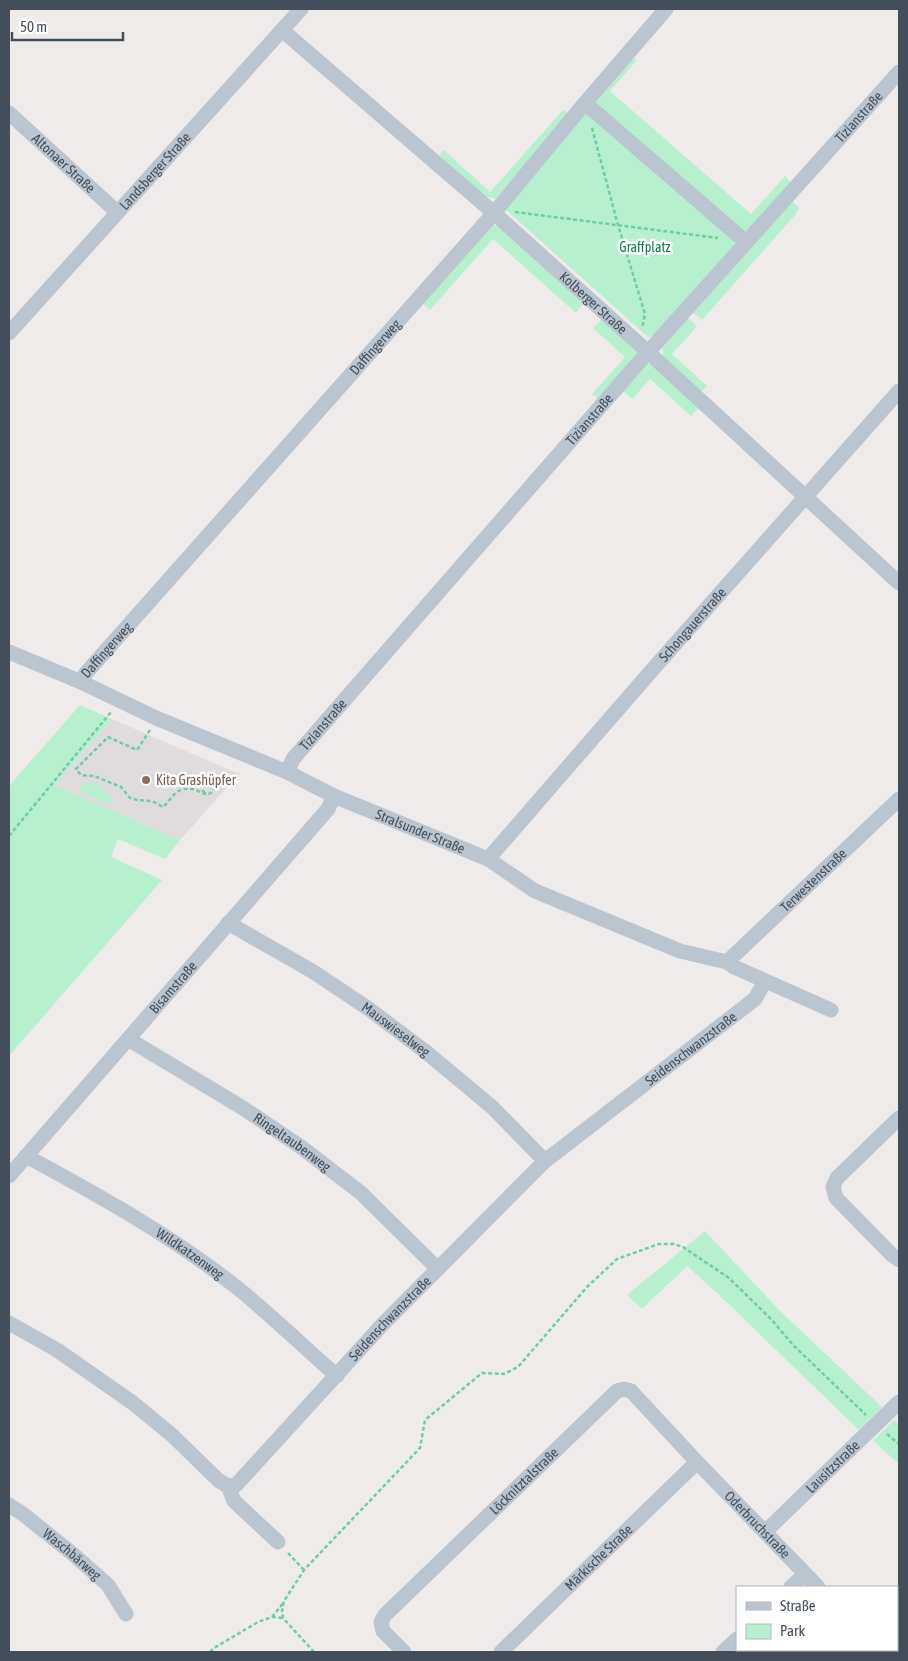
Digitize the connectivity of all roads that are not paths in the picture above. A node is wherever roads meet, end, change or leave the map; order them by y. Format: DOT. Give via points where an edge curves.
graph roads {
  1 [pos="301,9"];
  2 [pos="666,9"];
  3 [pos="282,30"];
  4 [pos="899,72"];
  5 [pos="585,102"];
  6 [pos="9,113"];
  7 [pos="495,211"];
  8 [pos="117,212"];
  9 [pos="746,242"];
  10 [pos="9,333"];
  11 [pos="644,348"];
  12 [pos="899,391"];
  13 [pos="806,498"];
  14 [pos="899,583"];
  15 [pos="9,652"];
  16 [pos="81,682"];
  17 [pos="287,772"];
  18 [pos="334,796"];
  19 [pos="899,799"];
  20 [pos="488,859"];
  21 [pos="228,923"];
  22 [pos="727,962"];
  23 [pos="765,981"];
  24 [pos="831,1010"];
  25 [pos="128,1039"];
  26 [pos="899,1118"];
  27 [pos="26,1156"];
  28 [pos="545,1161"];
  29 [pos="9,1176"];
  30 [pos="899,1260"];
  31 [pos="438,1269"];
  32 [pos="9,1323"];
  33 [pos="337,1376"];
  34 [pos="899,1402"];
  35 [pos="697,1462"];
  36 [pos="228,1486"];
  37 [pos="9,1505"];
  38 [pos="765,1532"];
  39 [pos="278,1542"];
  40 [pos="805,1574"];
  41 [pos="792,1586"];
  42 [pos="817,1586"];
  43 [pos="126,1614"];
  44 [pos="736,1640"];
  45 [pos="404,1652"];
  46 [pos="500,1652"];
  47 [pos="723,1652"];
  1 -- 3 [label="street, Landsberger Straße"];
  2 -- 5 [label="street, Daffingerweg"];
  3 -- 7 [label="street, Kolberger Straße"];
  3 -- 8 [label="street, Landsberger Straße"];
  4 -- 9 [label="street, Tizianstraße"];
  5 -- 7 [label="street, Daffingerweg"];
  5 -- 9 [label="street"];
  6 -- 8 [label="street, Altonaer Straße"];
  7 -- 11 [label="street, Kolberger Straße"];
  7 -- 16 [label="street, Daffingerweg"];
  8 -- 10 [label="street, Landsberger Straße"];
  9 -- 11 [label="street, Tizianstraße"];
  11 -- 13 [label="street, Kolberger Straße"];
  11 -- 17 [label="street, Tizianstraße" via="299,753"];
  12 -- 13 [label="street, Schongauerstraße"];
  13 -- 14 [label="street, Kolberger Straße"];
  13 -- 20 [label="street, Schongauerstraße"];
  15 -- 16 [label="street, Stralsunder Straße"];
  16 -- 17 [label="street, Stralsunder Straße"];
  17 -- 18 [label="street, Stralsunder Straße"];
  18 -- 20 [label="street, Stralsunder Straße"];
  18 -- 21 [label="street, Bisamstraße" via="328,809"];
  19 -- 22 [label="street, Terwestenstraße"];
  20 -- 22 [label="street, Stralsunder Straße" via="535,891 680,951"];
  21 -- 25 [label="street, Bisamstraße"];
  21 -- 28 [label="street, Mauswieselweg" via="312,971 369,1009 492,1107"];
  22 -- 23 [label="street, Stralsunder Straße"];
  23 -- 24 [label="street, Stralsunder Straße"];
  23 -- 28 [label="street, Seidenschwanzstraße" via="755,999"];
  25 -- 27 [label="street, Bisamstraße"];
  25 -- 31 [label="street, Ringeltaubenweg" via="301,1147 361,1193"];
  26 -- 30 [label="street" via="837,1178 833,1187 836,1198"];
  27 -- 29 [label="street, Bisamstraße"];
  27 -- 33 [label="street, Wildkatzenweg" via="117,1206 183,1248 240,1290"];
  28 -- 31 [label="street, Seidenschwanzstraße"];
  31 -- 33 [label="street, Seidenschwanzstraße"];
  32 -- 36 [label="street" via="57,1350 133,1403"];
  33 -- 36 [label="street, Seidenschwanzstraße" via="243,1478 236,1485"];
  34 -- 38 [label="street, Lausitzstraße"];
  35 -- 38 [label="street, Oderbruchstraße"];
  35 -- 45 [label="street, Löcknitztalstraße" via="632,1391 617,1391 385,1614 381,1622 383,1631"];
  35 -- 46 [label="street, Märkische Straße"];
  36 -- 39 [label="street" via="234,1501"];
  37 -- 43 [label="street, Waschbärweg" via="108,1585"];
  38 -- 40 [label="street, Oderbruchstraße"];
  40 -- 41 [label="street"];
  40 -- 42 [label="street, Oderbruchstraße"];
  44 -- 47 [label="street"];
}
